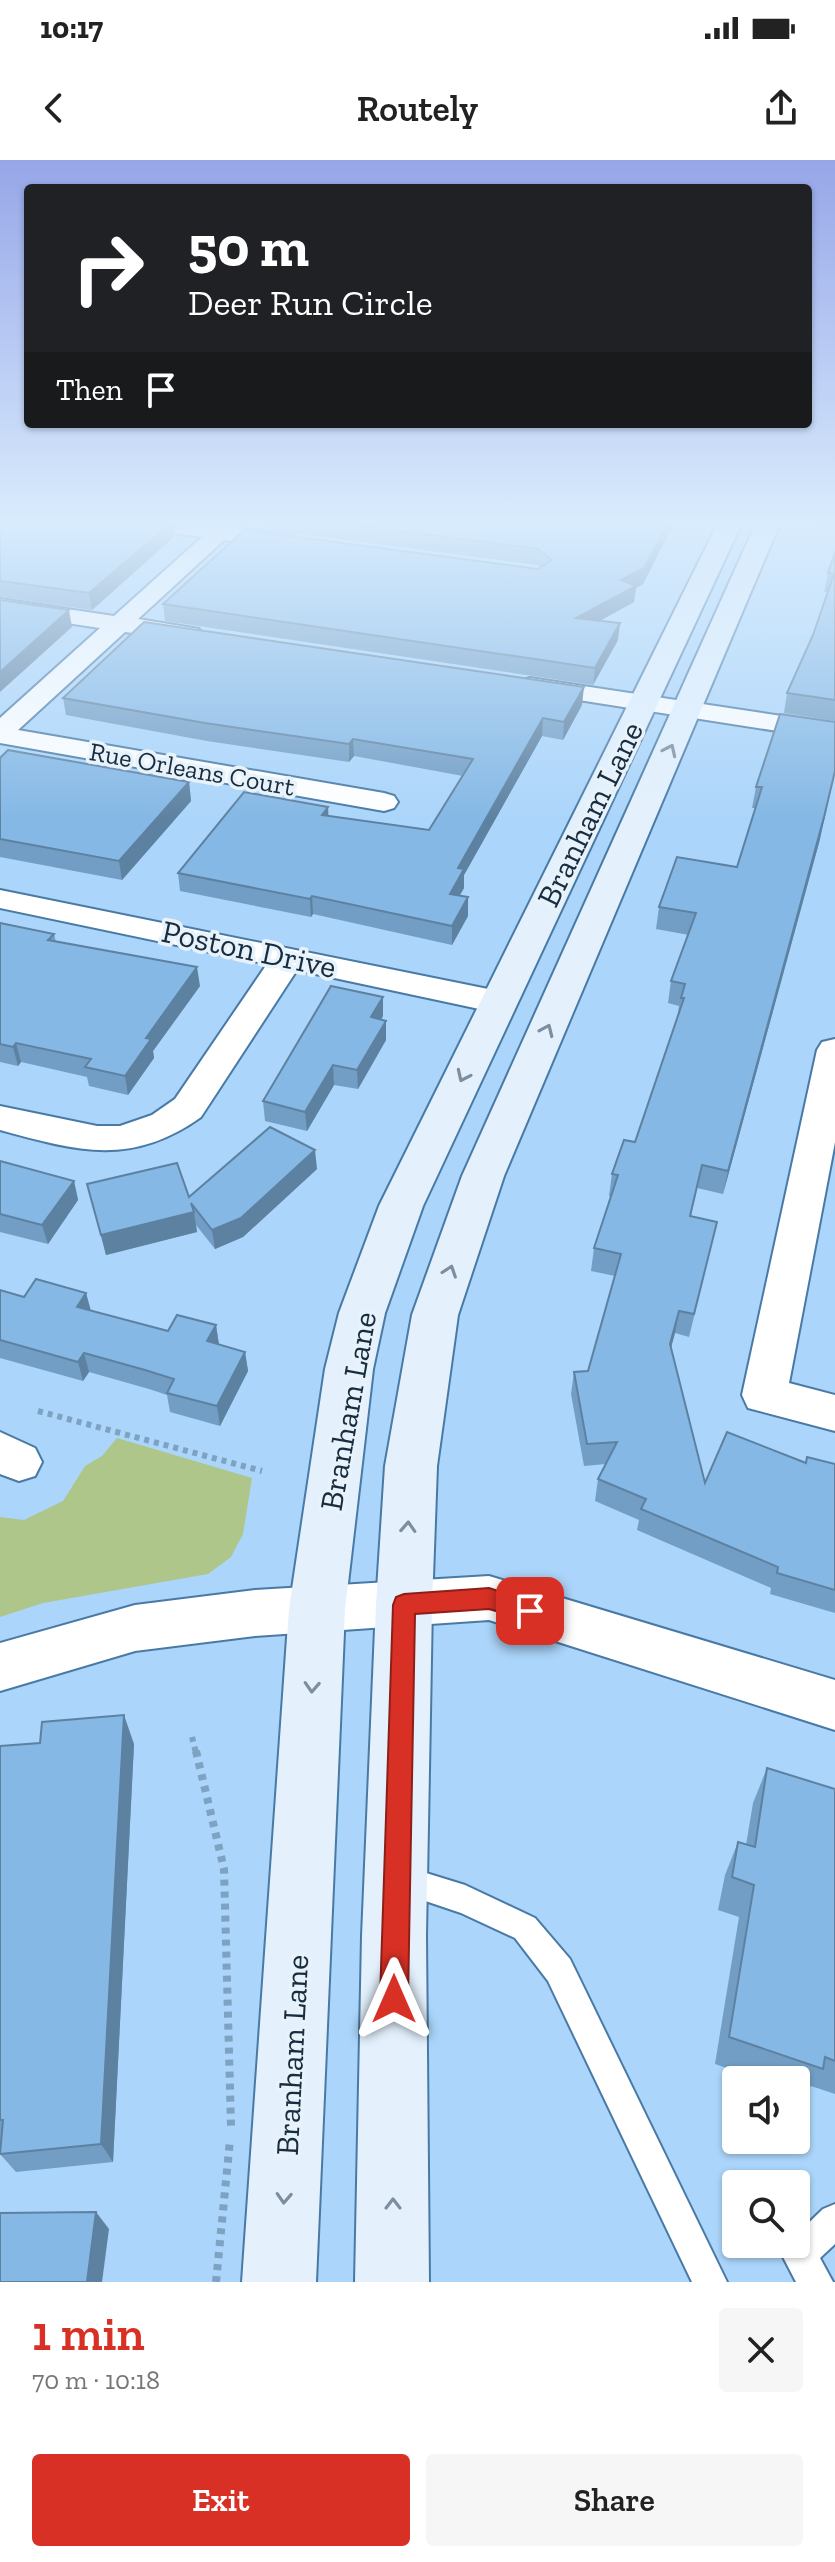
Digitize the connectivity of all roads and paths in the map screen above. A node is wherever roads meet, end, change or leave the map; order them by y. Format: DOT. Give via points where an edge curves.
graph roads {
  1 [pos="112,622"];
  2 [pos="682,622"];
  3 [pos="726,622"];
  4 [pos="119,623"];
  5 [pos="222,639"];
  6 [pos="503,682"];
  7 [pos="643,703"];
  8 [pos="688,710"];
  9 [pos="835,732"];
  10 [pos="0,734"];
  11 [pos="384,802"];
  12 [pos="0,899"];
  13 [pos="289,957"];
  14 [pos="498,1002"];
  15 [pos="835,1050"];
  16 [pos="829,1105"];
  17 [pos="0,1118"];
  18 [pos="38,1411"];
  19 [pos="835,1413"];
  20 [pos="262,1471"];
  21 [pos="404,1605"];
  22 [pos="317,1609"];
  23 [pos="0,1667"];
  24 [pos="835,1705"];
  25 [pos="192,1737"];
  26 [pos="396,1878"];
  27 [pos="835,2221"];
  28 [pos="216,2282"];
  29 [pos="279,2282"];
  30 [pos="392,2282"];
  31 [pos="710,2282"];
  32 [pos="816,2282"];
  1 -- 4 [label="street"];
  2 -- 7 [label="main road, Branham Lane"];
  3 -- 8 [label="main road, Branham Lane"];
  4 -- 5 [label="street"];
  4 -- 10 [label="street"];
  6 -- 7 [label="street"];
  7 -- 8 [label="street"];
  7 -- 14 [label="main road, Branham Lane"];
  8 -- 9 [label="street"];
  21 -- 8 [label="main road, Branham Lane, one-way" via="411,1466 435,1315 483,1176"];
  10 -- 11 [label="street, Rue Orleans Court"];
  12 -- 13 [label="street, Poston Drive"];
  13 -- 14 [label="street, Poston Drive"];
  13 -- 17 [label="street" via="188,1108 166,1127 128,1141 87,1139"];
  14 -- 22 [label="main road, Branham Lane, one-way" via="401,1206 362,1313 349,1369"];
  15 -- 16 [label="street"];
  16 -- 19 [label="street" via="764,1395"];
  18 -- 20 [label="path"];
  21 -- 22 [label="street"];
  21 -- 24 [label="street" via="489,1598"];
  21 -- 26 [label="main road, Branham Lane"];
  22 -- 23 [label="street" via="135,1628"];
  22 -- 29 [label="main road, Branham Lane, one-way"];
  25 -- 28 [label="path" via="224,1869 229,1968 231,2128"];
  30 -- 26 [label="main road, Branham Lane, one-way"];
  26 -- 31 [label="lane" via="465,1900 525,1928 559,1970"];
  27 -- 32 [label="lane" via="799,2255"];
}
